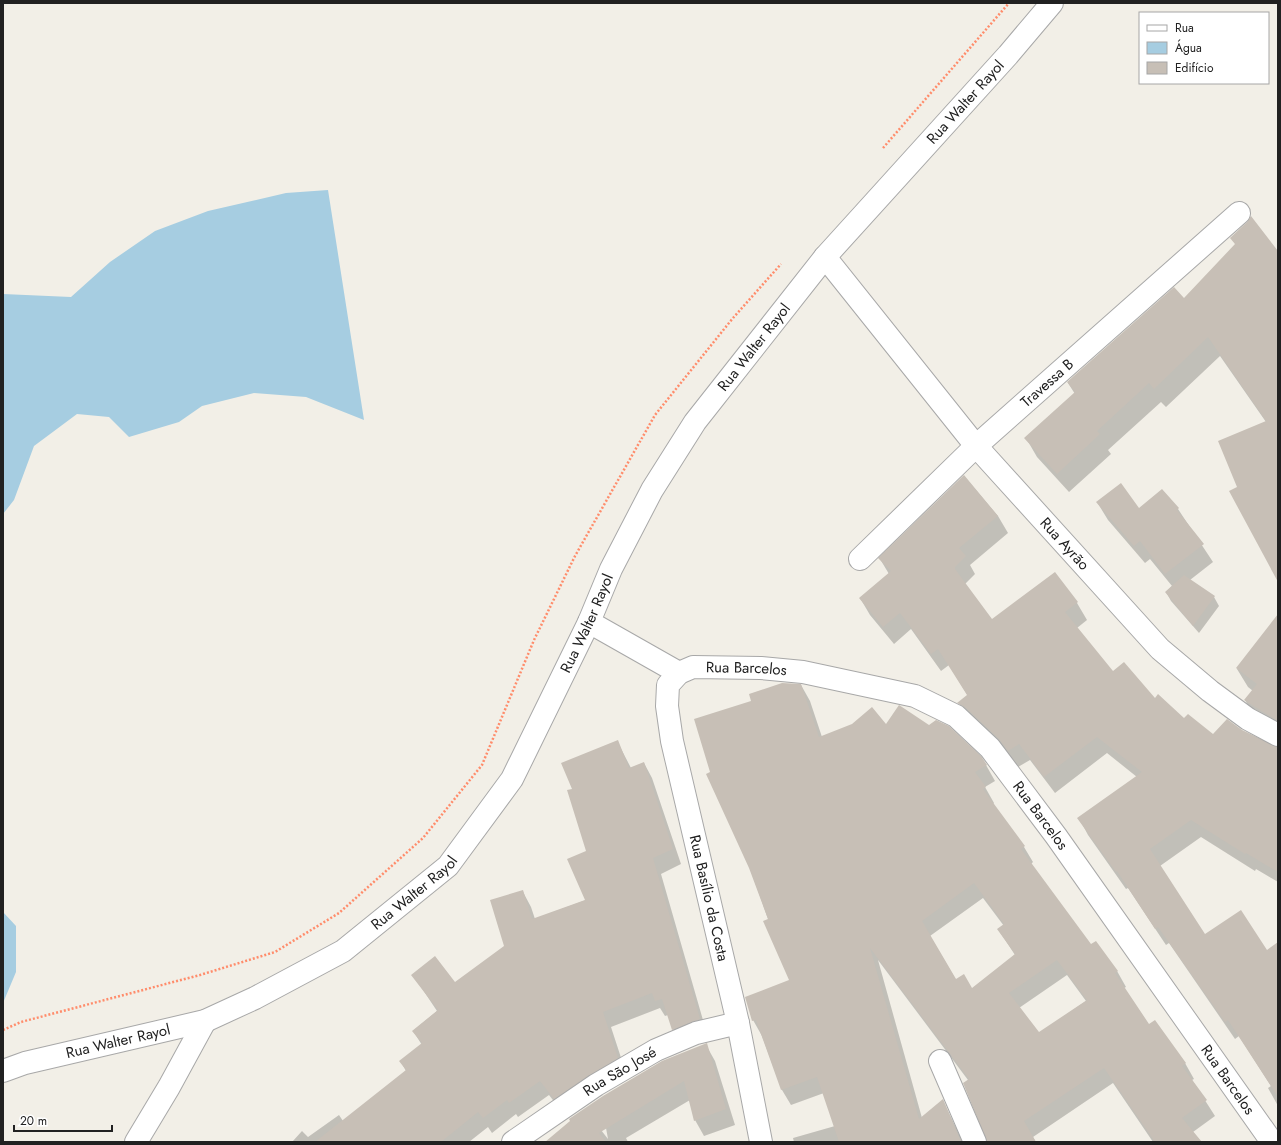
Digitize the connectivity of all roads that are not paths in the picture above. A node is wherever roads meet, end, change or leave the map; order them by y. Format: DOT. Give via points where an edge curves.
graph roads {
  1 [pos="1052,3"];
  2 [pos="1239,213"];
  3 [pos="825,257"];
  4 [pos="976,446"];
  5 [pos="860,559"];
  6 [pos="589,622"];
  7 [pos="686,670"];
  8 [pos="1278,735"];
  9 [pos="205,1021"];
  10 [pos="738,1023"];
  11 [pos="940,1061"];
  12 [pos="3,1071"];
  13 [pos="136,1142"];
  14 [pos="513,1142"];
  15 [pos="761,1142"];
  16 [pos="975,1142"];
  17 [pos="1272,1142"];
  1 -- 3 [label="street, Rua Walter Rayol"];
  2 -- 4 [label="street, Travessa B"];
  3 -- 4 [label="street, Rua Ayrão"];
  3 -- 6 [label="street, Rua Walter Rayol" via="695,422 652,490 611,569"];
  4 -- 5 [label="street, Travessa B"];
  4 -- 8 [label="street, Rua Ayrão" via="1160,649 1210,692 1248,719"];
  6 -- 7 [label="street"];
  6 -- 9 [label="street, Rua Walter Rayol" via="512,779 448,866 343,951 255,998"];
  7 -- 10 [label="street, Rua Basílio da Costa" via="668,685 667,706 672,741"];
  7 -- 17 [label="street, Rua Barcelos" via="761,668 803,672 915,696 956,716 990,748 1056,836"];
  9 -- 12 [label="street, Rua Walter Rayol" via="25,1063"];
  9 -- 13 [label="street"];
  10 -- 14 [label="street, Rua São José" via="696,1033 656,1050 596,1084"];
  10 -- 15 [label="street, Rua Basílio da Costa"];
  11 -- 16 [label="street"];
}
